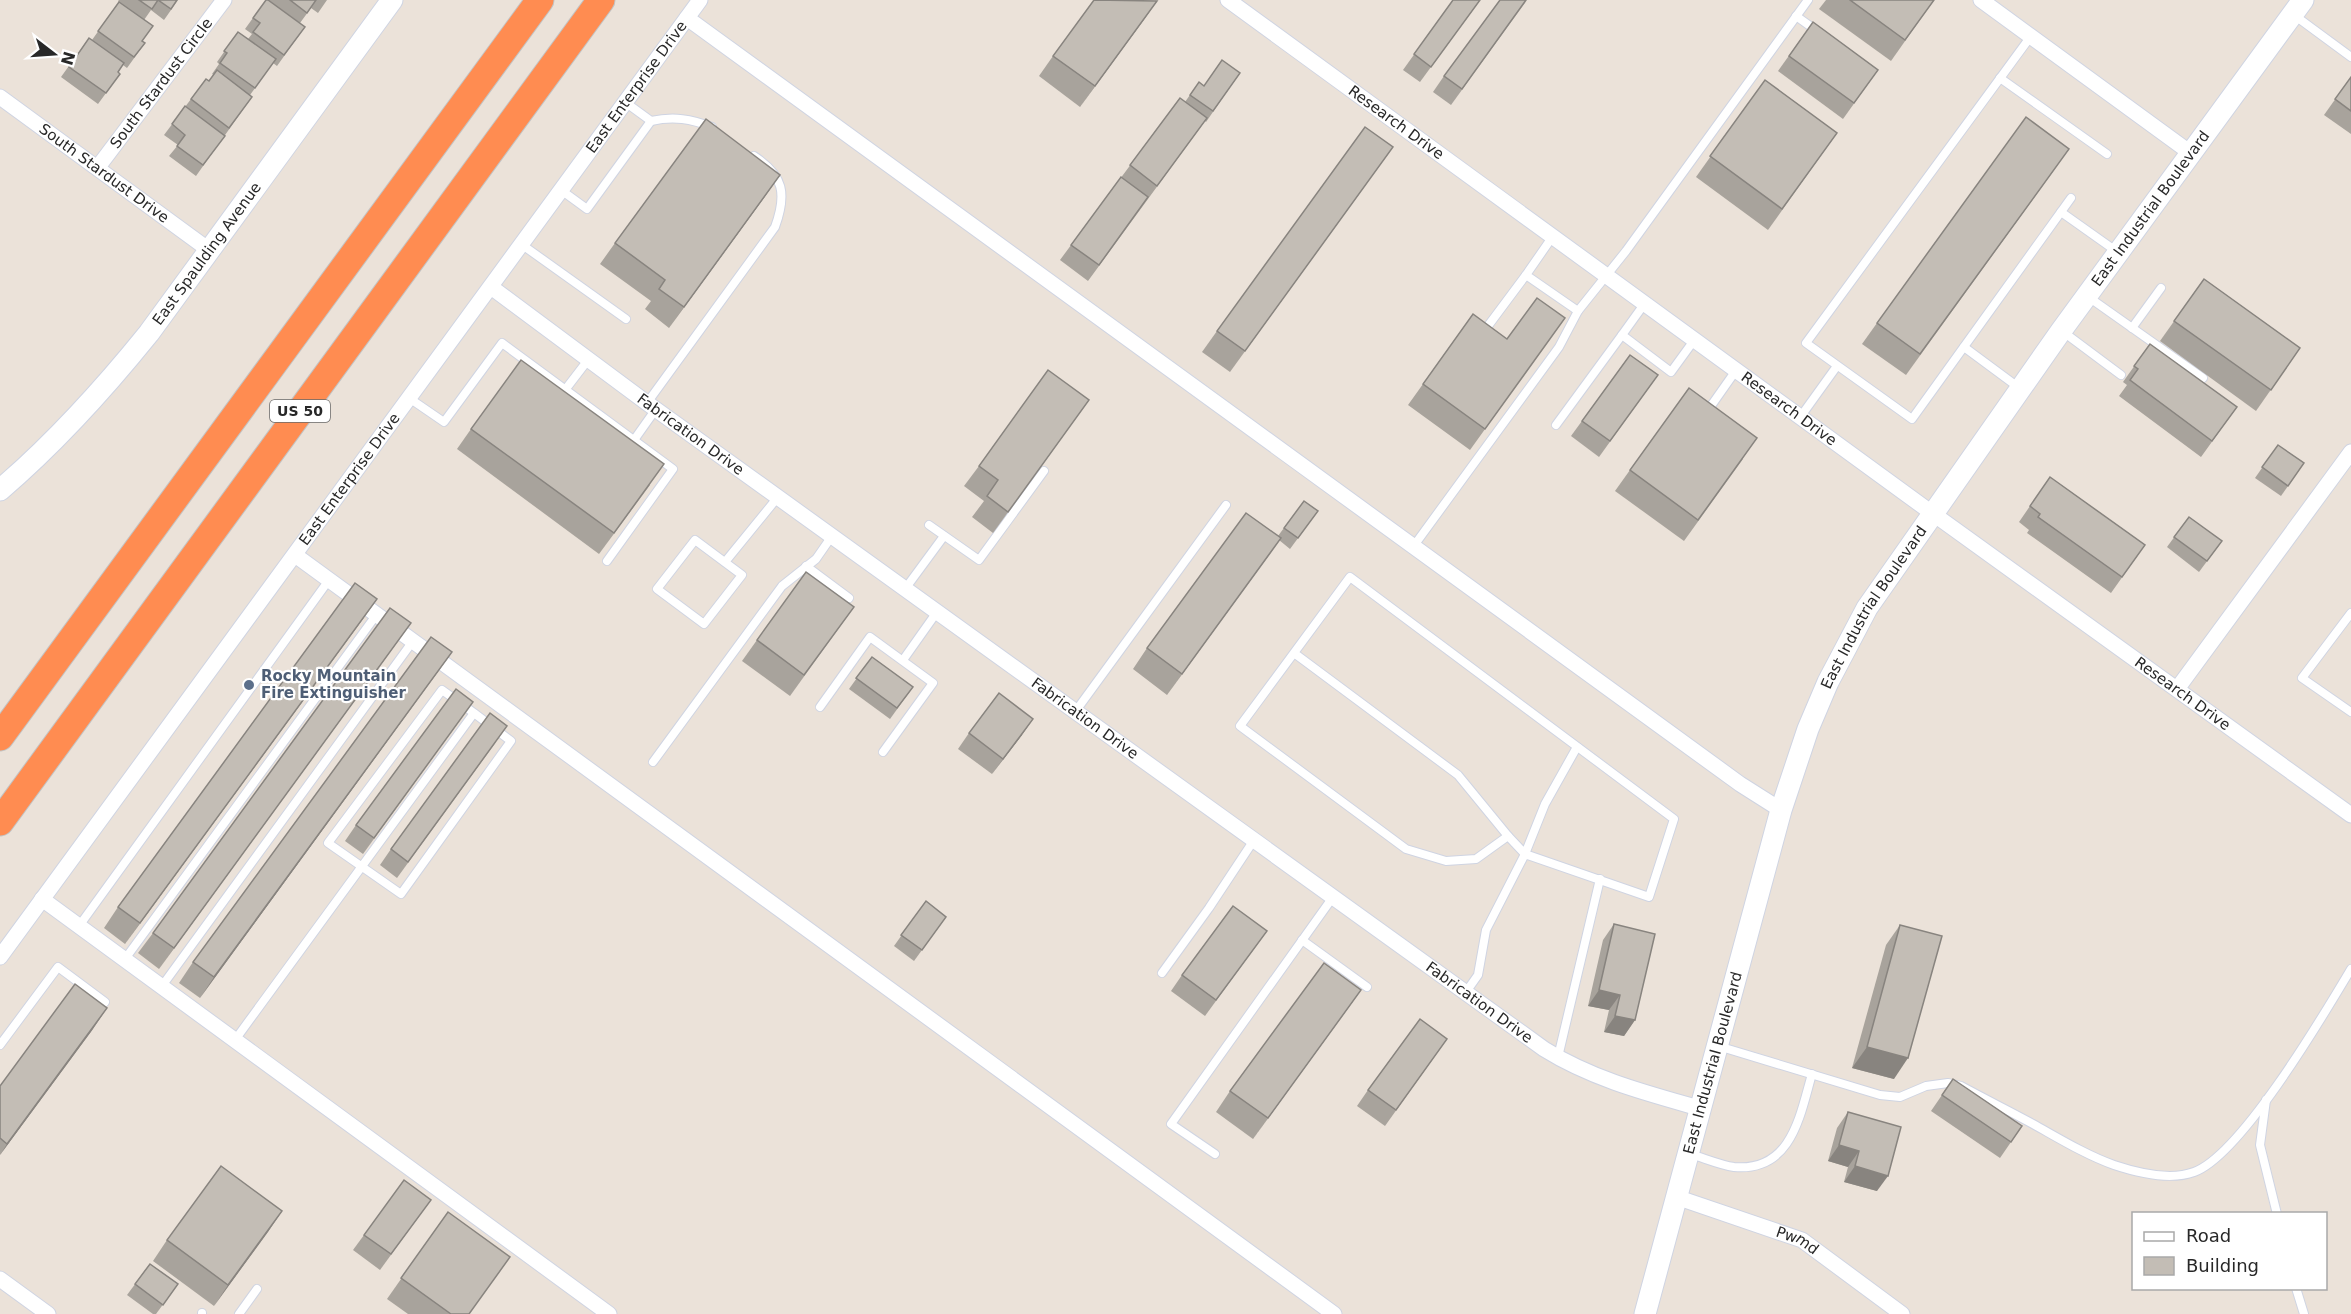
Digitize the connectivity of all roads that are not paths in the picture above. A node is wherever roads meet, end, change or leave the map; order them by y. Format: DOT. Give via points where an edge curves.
graph roads {
  1 [pos="224,0"];
  2 [pos="392,0"];
  3 [pos="540,0"];
  4 [pos="601,0"];
  5 [pos="700,0"];
  6 [pos="1228,0"];
  7 [pos="1808,0"];
  8 [pos="1981,0"];
  9 [pos="2298,7"];
  10 [pos="1796,16"];
  11 [pos="687,18"];
  12 [pos="1823,35"];
  13 [pos="2031,36"];
  14 [pos="2351,57"];
  15 [pos="2000,78"];
  16 [pos="0,97"];
  17 [pos="625,102"];
  18 [pos="651,121"];
  19 [pos="723,134"];
  20 [pos="749,152"];
  21 [pos="2192,153"];
  22 [pos="2107,154"];
  23 [pos="98,167"];
  24 [pos="561,190"];
  25 [pos="2071,198"];
  26 [pos="2061,212"];
  27 [pos="1553,236"];
  28 [pos="521,244"];
  29 [pos="209,250"];
  30 [pos="2118,253"];
  31 [pos="1526,274"];
  32 [pos="1606,274"];
  33 [pos="491,287"];
  34 [pos="2161,288"];
  35 [pos="2087,296"];
  36 [pos="1645,302"];
  37 [pos="1578,311"];
  38 [pos="626,319"];
  39 [pos="2132,328"];
  40 [pos="2061,331"];
  41 [pos="1622,335"];
  42 [pos="1480,336"];
  43 [pos="1695,339"];
  44 [pos="1964,347"];
  45 [pos="588,360"];
  46 [pos="1837,366"];
  47 [pos="1737,369"];
  48 [pos="2121,375"];
  49 [pos="2203,378"];
  50 [pos="2020,388"];
  51 [pos="566,390"];
  52 [pos="409,398"];
  53 [pos="651,406"];
  54 [pos="1801,416"];
  55 [pos="1703,417"];
  56 [pos="1556,425"];
  57 [pos="634,440"];
  58 [pos="2351,452"];
  59 [pos="1044,471"];
  60 [pos="0,490"];
  61 [pos="778,497"];
  62 [pos="1226,505"];
  63 [pos="1932,513"];
  64 [pos="929,525"];
  65 [pos="832,536"];
  66 [pos="944,536"];
  67 [pos="1413,547"];
  68 [pos="295,555"];
  69 [pos="607,561"];
  70 [pos="725,562"];
  71 [pos="806,566"];
  72 [pos="329,580"];
  73 [pos="905,589"];
  74 [pos="849,598"];
  75 [pos="937,612"];
  76 [pos="2351,613"];
  77 [pos="377,614"];
  78 [pos="413,641"];
  79 [pos="1294,653"];
  80 [pos="903,660"];
  81 [pos="2176,689"];
  82 [pos="820,706"];
  83 [pos="1075,712"];
  84 [pos="2351,712"];
  85 [pos="474,713"];
  86 [pos="0,737"];
  87 [pos="1577,747"];
  88 [pos="883,752"];
  89 [pos="653,762"];
  90 [pos="1781,810"];
  91 [pos="2351,815"];
  92 [pos="0,822"];
  93 [pos="1508,836"];
  94 [pos="1254,840"];
  95 [pos="1525,854"];
  96 [pos="362,867"];
  97 [pos="1600,879"];
  98 [pos="1333,897"];
  99 [pos="42,899"];
  100 [pos="79,926"];
  101 [pos="1302,940"];
  102 [pos="0,957"];
  103 [pos="125,959"];
  104 [pos="2351,969"];
  105 [pos="1162,973"];
  106 [pos="162,986"];
  107 [pos="1367,987"];
  108 [pos="1466,992"];
  109 [pos="105,1002"];
  110 [pos="235,1040"];
  111 [pos="0,1045"];
  112 [pos="1716,1045"];
  113 [pos="1558,1057"];
  114 [pos="1812,1074"];
  115 [pos="2266,1098"];
  116 [pos="1700,1108"];
  117 [pos="1688,1153"];
  118 [pos="1215,1154"];
  119 [pos="1676,1197"];
  120 [pos="2277,1212"];
  121 [pos="0,1279"];
  122 [pos="257,1289"];
  123 [pos="2297,1290"];
  124 [pos="48,1314"];
  125 [pos="239,1314"];
  126 [pos="609,1314"];
  127 [pos="1334,1314"];
  128 [pos="1645,1314"];
  129 [pos="1902,1314"];
  130 [pos="2304,1314"];
  1 -- 23 [label="street, South Stardust Circle"];
  2 -- 29 [label="street, East Spaulding Avenue"];
  3 -- 86 [label="highway, US 50"];
  4 -- 92 [label="highway, US 50"];
  5 -- 11 [label="street, East Enterprise Drive"];
  6 -- 27 [label="street, Research Drive"];
  7 -- 10 [label="lane"];
  8 -- 13 [label="street"];
  9 -- 14 [label="lane"];
  9 -- 21 [label="street, East Industrial Boulevard"];
  10 -- 12 [label="lane"];
  10 -- 32 [label="lane"];
  11 -- 17 [label="street, East Enterprise Drive"];
  11 -- 67 [label="street"];
  13 -- 15 [label="lane"];
  13 -- 21 [label="street"];
  15 -- 22 [label="lane"];
  15 -- 46 [label="lane" via="1806,343"];
  16 -- 23 [label="street, South Stardust Drive"];
  17 -- 18 [label="lane"];
  17 -- 24 [label="street, East Enterprise Drive"];
  18 -- 19 [label="lane" via="669,117 693,120"];
  18 -- 24 [label="lane" via="587,209"];
  20 -- 53 [label="lane" via="766,164 783,188 782,209 775,227"];
  21 -- 30 [label="street, East Industrial Boulevard"];
  23 -- 29 [label="street, South Stardust Drive"];
  24 -- 28 [label="street, East Enterprise Drive"];
  25 -- 26 [label="lane"];
  26 -- 30 [label="lane"];
  26 -- 44 [label="lane"];
  27 -- 31 [label="lane"];
  27 -- 32 [label="street, Research Drive"];
  28 -- 33 [label="street, East Enterprise Drive"];
  28 -- 38 [label="lane"];
  29 -- 60 [label="street, East Spaulding Avenue" via="111,380 38,458"];
  30 -- 35 [label="street, East Industrial Boulevard"];
  31 -- 37 [label="lane"];
  31 -- 42 [label="lane"];
  32 -- 36 [label="street, Research Drive"];
  32 -- 37 [label="lane"];
  33 -- 45 [label="street, Fabrication Drive"];
  33 -- 52 [label="street, East Enterprise Drive"];
  34 -- 39 [label="lane"];
  35 -- 39 [label="lane"];
  35 -- 40 [label="street, East Industrial Boulevard"];
  36 -- 41 [label="lane"];
  36 -- 43 [label="street, Research Drive"];
  37 -- 67 [label="lane" via="1559,347"];
  39 -- 49 [label="lane"];
  40 -- 48 [label="lane"];
  40 -- 50 [label="street, East Industrial Boulevard"];
  41 -- 43 [label="lane" via="1671,372"];
  41 -- 56 [label="lane"];
  43 -- 47 [label="street, Research Drive"];
  44 -- 46 [label="lane" via="1912,419"];
  44 -- 50 [label="lane"];
  45 -- 51 [label="lane"];
  45 -- 53 [label="street, Fabrication Drive"];
  46 -- 54 [label="lane"];
  47 -- 54 [label="street, Research Drive"];
  47 -- 55 [label="lane"];
  50 -- 63 [label="street, East Industrial Boulevard"];
  51 -- 52 [label="lane" via="502,343 444,422"];
  51 -- 57 [label="lane"];
  52 -- 68 [label="street, East Enterprise Drive"];
  53 -- 57 [label="lane"];
  53 -- 61 [label="street, Fabrication Drive"];
  54 -- 63 [label="street, Research Drive"];
  57 -- 69 [label="lane" via="674,469"];
  58 -- 81 [label="street"];
  59 -- 66 [label="lane" via="979,560"];
  61 -- 65 [label="street, Fabrication Drive"];
  61 -- 70 [label="lane"];
  62 -- 83 [label="lane"];
  63 -- 81 [label="street, Research Drive"];
  63 -- 90 [label="street, East Industrial Boulevard" via="1849,639 1808,729"];
  64 -- 66 [label="lane"];
  65 -- 71 [label="lane"];
  65 -- 73 [label="street, Fabrication Drive"];
  66 -- 73 [label="lane"];
  67 -- 90 [label="street"];
  68 -- 72 [label="street"];
  68 -- 99 [label="street, East Enterprise Drive"];
  70 -- 70 [label="lane" via="696,540 657,589 704,624 742,575"];
  71 -- 74 [label="lane"];
  71 -- 89 [label="lane" via="782,586"];
  72 -- 77 [label="street"];
  72 -- 100 [label="lane"];
  73 -- 75 [label="street, Fabrication Drive"];
  75 -- 80 [label="lane"];
  75 -- 83 [label="street, Fabrication Drive"];
  76 -- 84 [label="lane" via="2302,678"];
  77 -- 78 [label="street"];
  77 -- 103 [label="lane"];
  78 -- 106 [label="lane"];
  78 -- 127 [label="street"];
  79 -- 87 [label="lane" via="1350,577"];
  79 -- 93 [label="lane" via="1458,775"];
  79 -- 93 [label="lane" via="1240,726 1406,849 1446,861 1476,859"];
  80 -- 82 [label="lane" via="870,637"];
  80 -- 88 [label="lane" via="933,683"];
  81 -- 91 [label="street, Research Drive"];
  83 -- 94 [label="street, Fabrication Drive"];
  85 -- 96 [label="lane"];
  85 -- 96 [label="lane" via="442,690 328,843"];
  85 -- 96 [label="lane" via="511,741 401,894"];
  87 -- 95 [label="lane" via="1545,804"];
  87 -- 97 [label="lane" via="1674,819 1649,897"];
  90 -- 112 [label="street, East Industrial Boulevard"];
  93 -- 95 [label="lane"];
  94 -- 98 [label="street, Fabrication Drive"];
  94 -- 105 [label="lane"];
  95 -- 97 [label="lane"];
  95 -- 108 [label="lane" via="1486,930 1478,975"];
  96 -- 110 [label="lane"];
  97 -- 113 [label="lane"];
  98 -- 101 [label="lane"];
  98 -- 108 [label="street, Fabrication Drive"];
  99 -- 100 [label="street"];
  99 -- 102 [label="street, East Enterprise Drive"];
  100 -- 103 [label="street"];
  101 -- 107 [label="lane"];
  101 -- 118 [label="lane" via="1171,1124"];
  103 -- 106 [label="street"];
  104 -- 115 [label="lane"];
  106 -- 110 [label="street"];
  108 -- 113 [label="street, Fabrication Drive"];
  109 -- 111 [label="lane" via="58,967"];
  110 -- 126 [label="street"];
  112 -- 114 [label="lane"];
  112 -- 116 [label="street, East Industrial Boulevard"];
  113 -- 116 [label="street, Fabrication Drive" via="1627,1088"];
  114 -- 115 [label="lane" via="1880,1095 1900,1097 1926,1086 1960,1086 2114,1165 2166,1176 2193,1173 2211,1164"];
  114 -- 117 [label="lane" via="1794,1134 1777,1155 1757,1166 1734,1167"];
  115 -- 120 [label="lane" via="2260,1145"];
  116 -- 117 [label="street, East Industrial Boulevard"];
  117 -- 119 [label="street, East Industrial Boulevard"];
  119 -- 128 [label="street, East Industrial Boulevard"];
  119 -- 129 [label="street, Pwmd" via="1802,1240"];
  121 -- 124 [label="street"];
  122 -- 125 [label="lane"];
  123 -- 130 [label="lane"];
}
